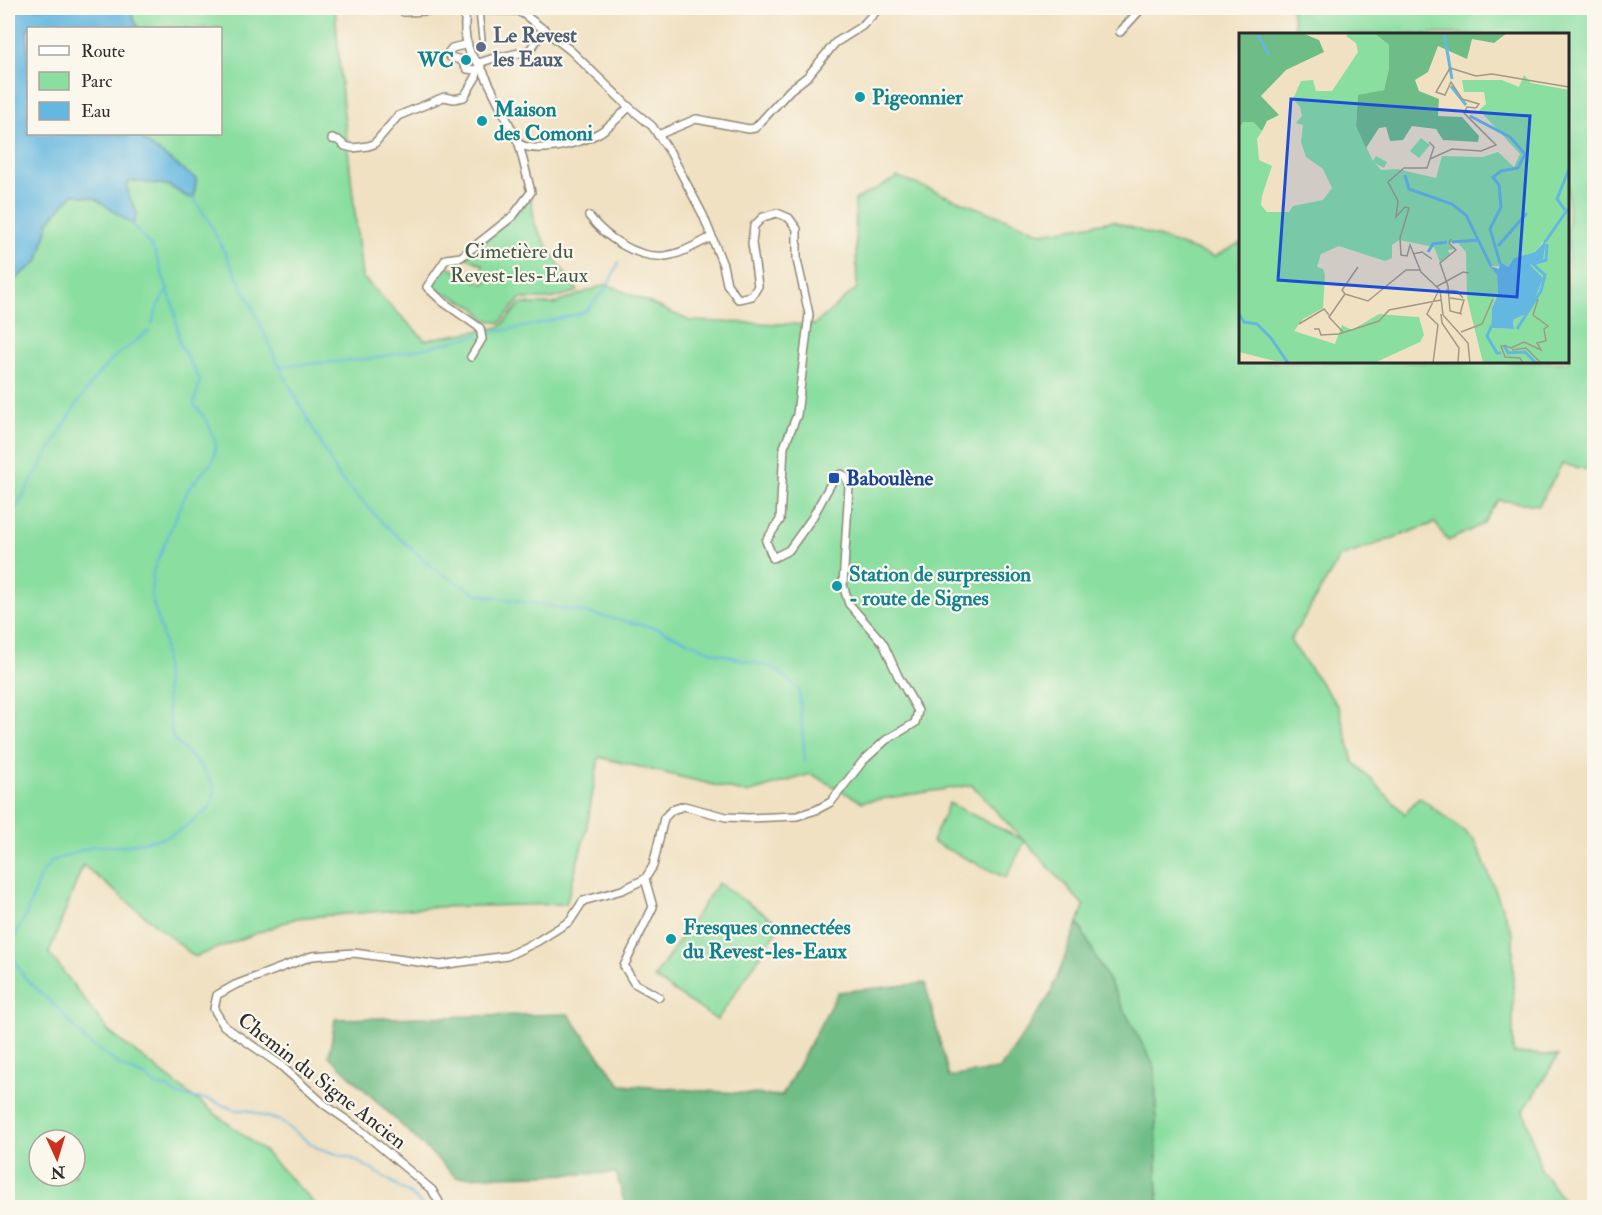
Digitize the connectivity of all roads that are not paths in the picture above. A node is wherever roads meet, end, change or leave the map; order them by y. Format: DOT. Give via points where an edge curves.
graph roads {
  1 [pos="879,8"];
  2 [pos="1142,8"];
  3 [pos="401,9"];
  4 [pos="438,9"];
  5 [pos="452,9"];
  6 [pos="467,9"];
  7 [pos="518,10"];
  8 [pos="479,12"];
  9 [pos="545,29"];
  10 [pos="1120,32"];
  11 [pos="482,39"];
  12 [pos="468,44"];
  13 [pos="479,66"];
  14 [pos="629,107"];
  15 [pos="658,135"];
  16 [pos="332,139"];
  17 [pos="519,144"];
  18 [pos="590,216"];
  19 [pos="712,237"];
  20 [pos="471,357"];
  21 [pos="645,879"];
  22 [pos="659,997"];
  23 [pos="439,1208"];
  1 -- 15 [label="street" via="862,26 835,43 755,128 696,119"];
  2 -- 10 [label="street"];
  3 -- 4 [label="street"];
  4 -- 5 [label="street"];
  5 -- 6 [label="street"];
  6 -- 8 [label="street"];
  6 -- 12 [label="street"];
  7 -- 8 [label="street"];
  7 -- 9 [label="street"];
  8 -- 11 [label="street"];
  9 -- 13 [label="street" via="529,51 491,58"];
  9 -- 14 [label="street"];
  12 -- 13 [label="street"];
  12 -- 13 [label="street" via="448,53 461,60 467,69"];
  13 -- 16 [label="street" via="464,97 444,97 398,116 374,144 353,148"];
  13 -- 17 [label="street"];
  14 -- 15 [label="street"];
  14 -- 17 [label="street" via="603,130 582,140 538,149"];
  15 -- 19 [label="street"];
  17 -- 20 [label="street" via="531,192 513,216 460,257 446,259 427,287 480,329 482,339"];
  18 -- 19 [label="street" via="611,239 657,256 681,252"];
  19 -- 21 [label="street" via="727,284 738,299 752,297 758,286 752,243 754,226 777,213 789,218 797,229 797,261 809,314 796,415 784,447 780,520 766,541 773,558 789,550 834,478 845,476 849,486 843,585 849,604 883,643 918,714 915,723 886,740 863,761 831,802 816,810 797,816 749,818 726,817 684,806 672,810 664,818 653,866"];
  21 -- 22 [label="street" via="653,907 624,966 634,983"];
  21 -- 23 [label="street, Chemin du Signe Ancien" via="583,901 570,921 507,956 440,964 354,953 312,956 218,995 214,1008 224,1026 279,1064 432,1190"];
}
